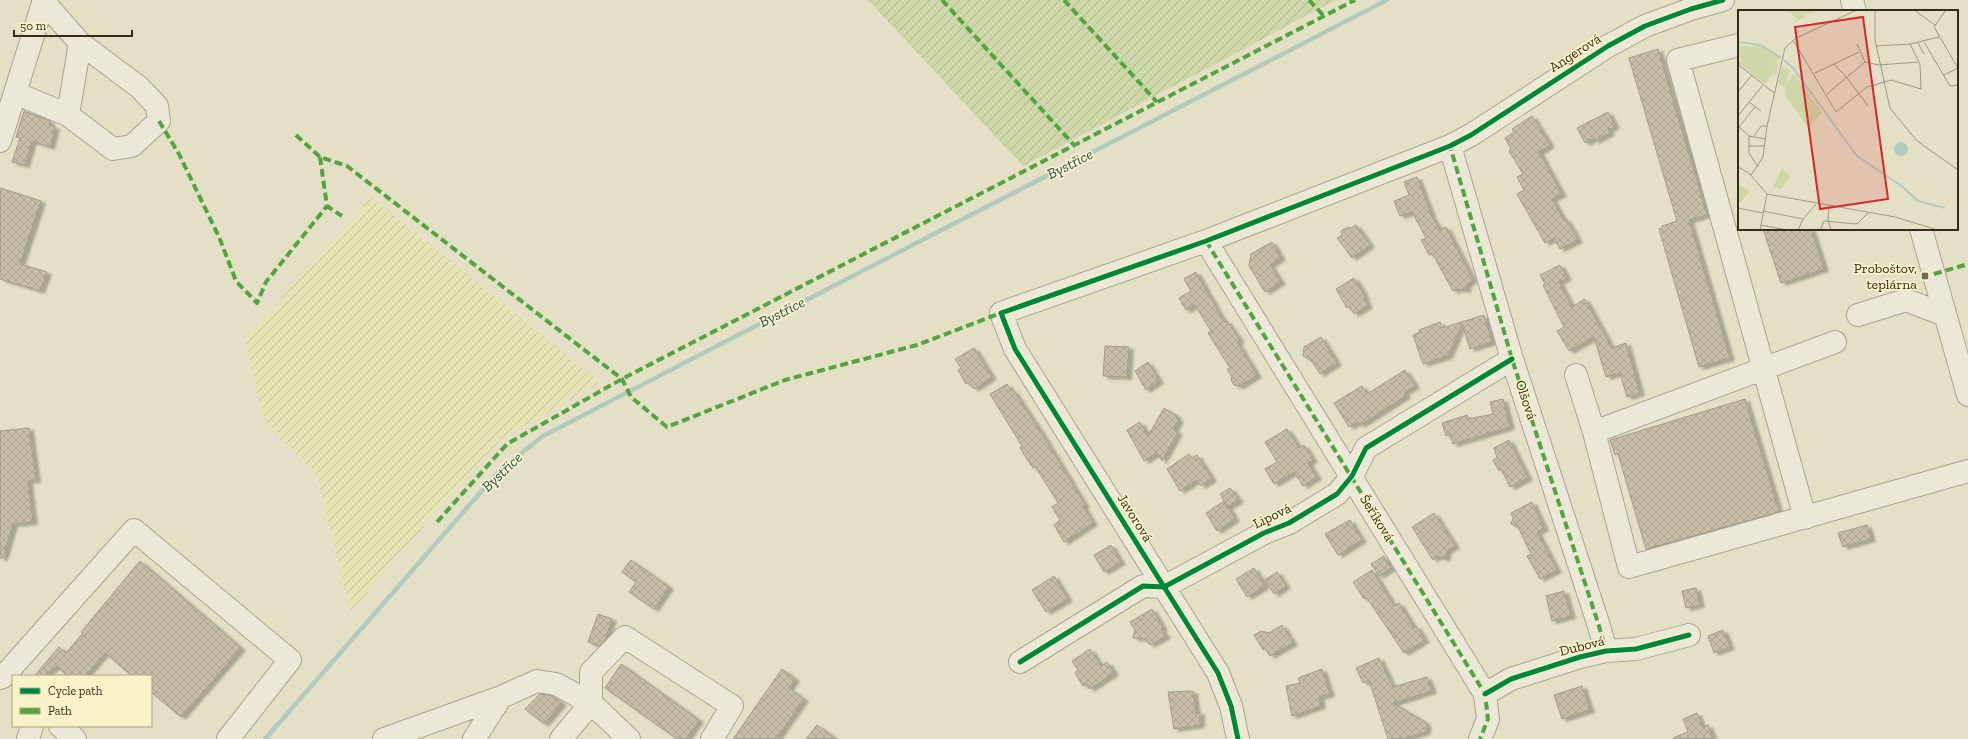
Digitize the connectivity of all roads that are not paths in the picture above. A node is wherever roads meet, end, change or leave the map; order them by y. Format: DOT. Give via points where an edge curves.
graph roads {
  1 [pos="44,0"];
  2 [pos="1723,0"];
  3 [pos="1852,0"];
  4 [pos="1855,10"];
  5 [pos="80,43"];
  6 [pos="1738,45"];
  7 [pos="9,99"];
  8 [pos="68,115"];
  9 [pos="0,141"];
  10 [pos="1450,146"];
  11 [pos="1921,230"];
  12 [pos="1206,241"];
  13 [pos="1001,313"];
  14 [pos="1858,315"];
  15 [pos="1945,315"];
  16 [pos="1835,342"];
  17 [pos="1512,359"];
  18 [pos="1763,370"];
  19 [pos="1576,375"];
  20 [pos="1968,395"];
  21 [pos="1594,432"];
  22 [pos="1968,471"];
  23 [pos="1352,476"];
  24 [pos="1805,518"];
  25 [pos="1164,587"];
  26 [pos="1689,635"];
  27 [pos="1606,651"];
  28 [pos="1020,662"];
  29 [pos="4,679"];
  30 [pos="1485,694"];
  31 [pos="501,697"];
  32 [pos="591,703"];
  33 [pos="32,727"];
  34 [pos="61,727"];
  35 [pos="28,739"];
  36 [pos="75,739"];
  37 [pos="228,739"];
  38 [pos="384,739"];
  39 [pos="474,739"];
  40 [pos="561,739"];
  41 [pos="629,739"];
  42 [pos="712,739"];
  43 [pos="1238,739"];
  44 [pos="1480,739"];
  1 -- 5 [label="street"];
  1 -- 7 [label="street"];
  2 -- 10 [label="street, Angerová" via="1645,26"];
  3 -- 4 [label="street"];
  5 -- 8 [label="street"];
  5 -- 8 [label="street" via="144,91 157,106 159,122 132,146 113,149"];
  6 -- 18 [label="street" via="1678,60"];
  7 -- 8 [label="street"];
  7 -- 9 [label="street"];
  10 -- 12 [label="street, Angerová"];
  10 -- 17 [label="street, Olšová"];
  11 -- 15 [label="street"];
  12 -- 13 [label="street, Angerová"];
  12 -- 23 [label="street, Šeříková"];
  13 -- 25 [label="street, Javorová" via="1015,349"];
  14 -- 15 [label="street" via="1906,300"];
  15 -- 20 [label="street"];
  16 -- 18 [label="street"];
  17 -- 23 [label="street, Lipová" via="1366,448"];
  17 -- 27 [label="street, Olšová"];
  18 -- 21 [label="street"];
  18 -- 24 [label="street"];
  19 -- 21 [label="street"];
  21 -- 24 [label="street" via="1629,568"];
  22 -- 24 [label="street"];
  23 -- 25 [label="street, Lipová" via="1337,494 1289,523 1264,533"];
  23 -- 30 [label="street, Šeříková"];
  25 -- 28 [label="street" via="1144,586"];
  25 -- 43 [label="street, Javorová" via="1218,673 1232,706"];
  26 -- 27 [label="street, Dubová" via="1636,649"];
  27 -- 30 [label="street, Dubová" via="1511,679"];
  29 -- 37 [label="street" via="134,530 290,660"];
  30 -- 44 [label="street, Šeříková" via="1488,718"];
  31 -- 32 [label="street" via="537,681 556,684"];
  31 -- 38 [label="street"];
  31 -- 39 [label="street"];
  32 -- 40 [label="street"];
  32 -- 41 [label="street"];
  32 -- 42 [label="street" via="590,672 625,637 732,706"];
  33 -- 35 [label="street"];
  34 -- 36 [label="street"];
}
